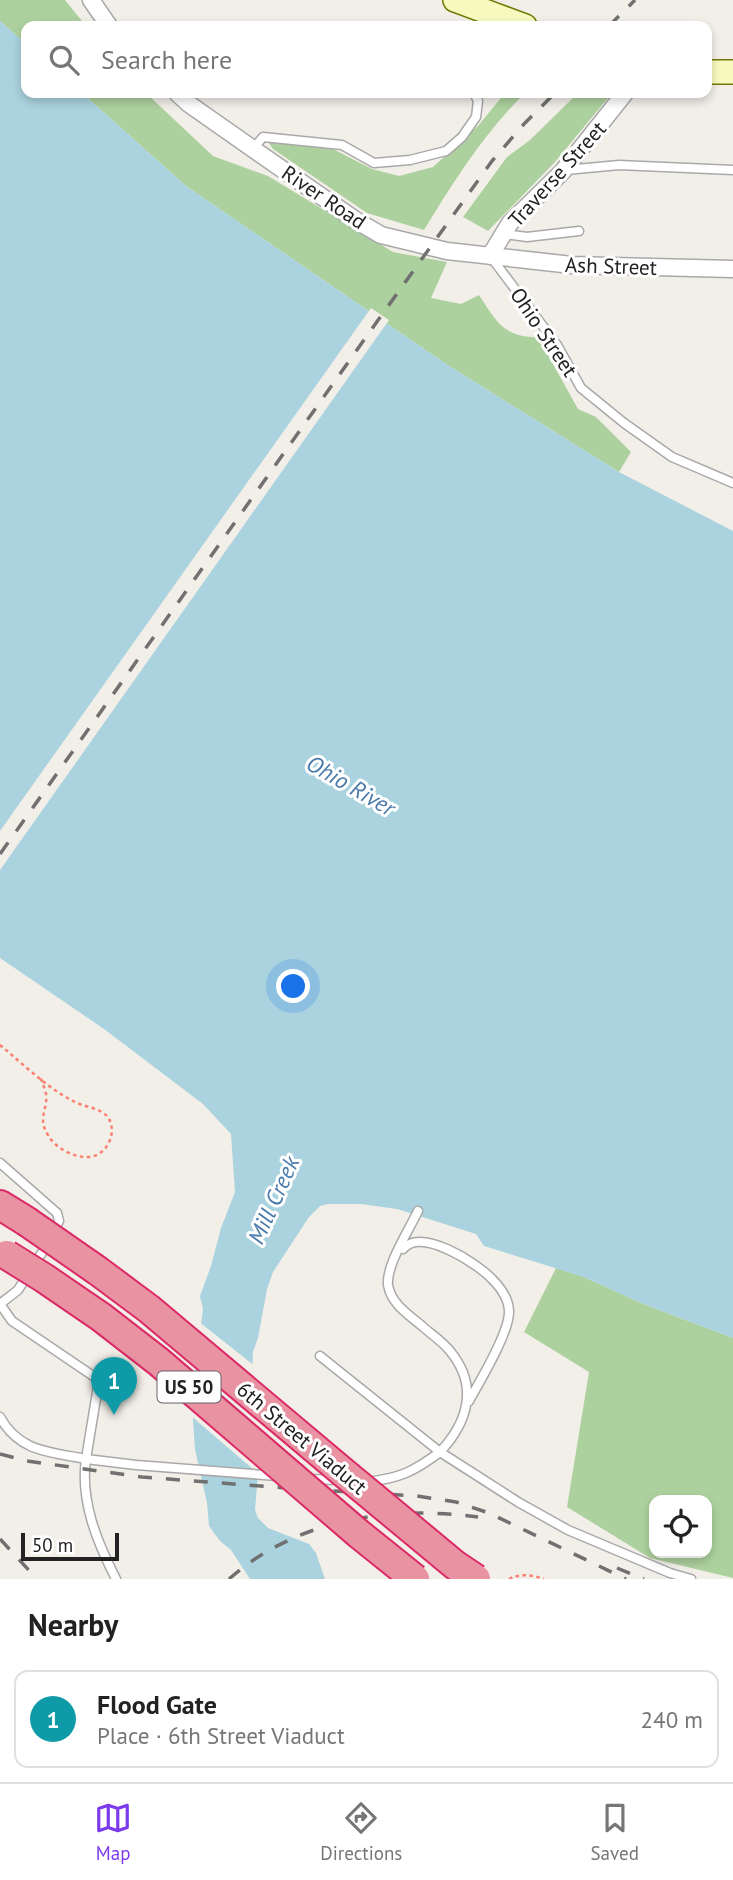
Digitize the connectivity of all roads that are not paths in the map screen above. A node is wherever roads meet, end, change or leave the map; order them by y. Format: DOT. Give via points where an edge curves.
graph roads {
  1 [pos="91,0"];
  2 [pos="454,0"];
  3 [pos="106,21"];
  4 [pos="504,21"];
  5 [pos="712,72"];
  6 [pos="733,72"];
  7 [pos="182,98"];
  8 [pos="476,98"];
  9 [pos="621,98"];
  10 [pos="253,149"];
  11 [pos="733,170"];
  12 [pos="563,171"];
  13 [pos="579,232"];
  14 [pos="504,234"];
  15 [pos="490,256"];
  16 [pos="733,269"];
  17 [pos="733,483"];
  18 [pos="0,1163"];
  19 [pos="0,1205"];
  20 [pos="418,1211"];
  21 [pos="3,1253"];
  22 [pos="396,1256"];
  23 [pos="320,1356"];
  24 [pos="467,1407"];
  25 [pos="0,1417"];
  26 [pos="440,1452"];
  27 [pos="86,1459"];
  28 [pos="116,1579"];
  29 [pos="415,1579"];
  30 [pos="476,1579"];
  31 [pos="691,1579"];
  1 -- 3 [label="street"];
  2 -- 4 [label="main road"];
  5 -- 6 [label="main road"];
  7 -- 10 [label="street, River Road"];
  8 -- 10 [label="lane" via="476,117 462,137 446,151 410,160 374,163 342,145 263,137"];
  9 -- 12 [label="street, Traverse Street"];
  10 -- 15 [label="street, River Road" via="381,235"];
  11 -- 12 [label="lane" via="619,165"];
  12 -- 14 [label="street, Traverse Street"];
  13 -- 14 [label="lane" via="527,237"];
  14 -- 15 [label="street, Traverse Street"];
  15 -- 16 [label="street, Ash Street" via="572,265"];
  15 -- 17 [label="lane, Ohio Street" via="557,345 581,388 672,457"];
  18 -- 27 [label="lane" via="57,1213 59,1221 45,1248 18,1290 0,1304 12,1321 99,1380"];
  19 -- 30 [label="highway, 6th Street Viaduct / US 50, bridge" via="149,1309"];
  20 -- 22 [label="lane"];
  21 -- 29 [label="highway, 6th Street Viaduct / US 50, bridge" via="102,1317 159,1362"];
  22 -- 24 [label="lane" via="388,1284 391,1294 459,1363 466,1380"];
  22 -- 24 [label="lane" via="407,1244 427,1241 475,1266 507,1299 507,1326"];
  23 -- 26 [label="lane"];
  24 -- 26 [label="lane"];
  25 -- 27 [label="lane" via="27,1446"];
  26 -- 27 [label="lane" via="407,1474 368,1482"];
  26 -- 31 [label="lane" via="568,1530"];
  27 -- 28 [label="lane" via="86,1501"];
}
